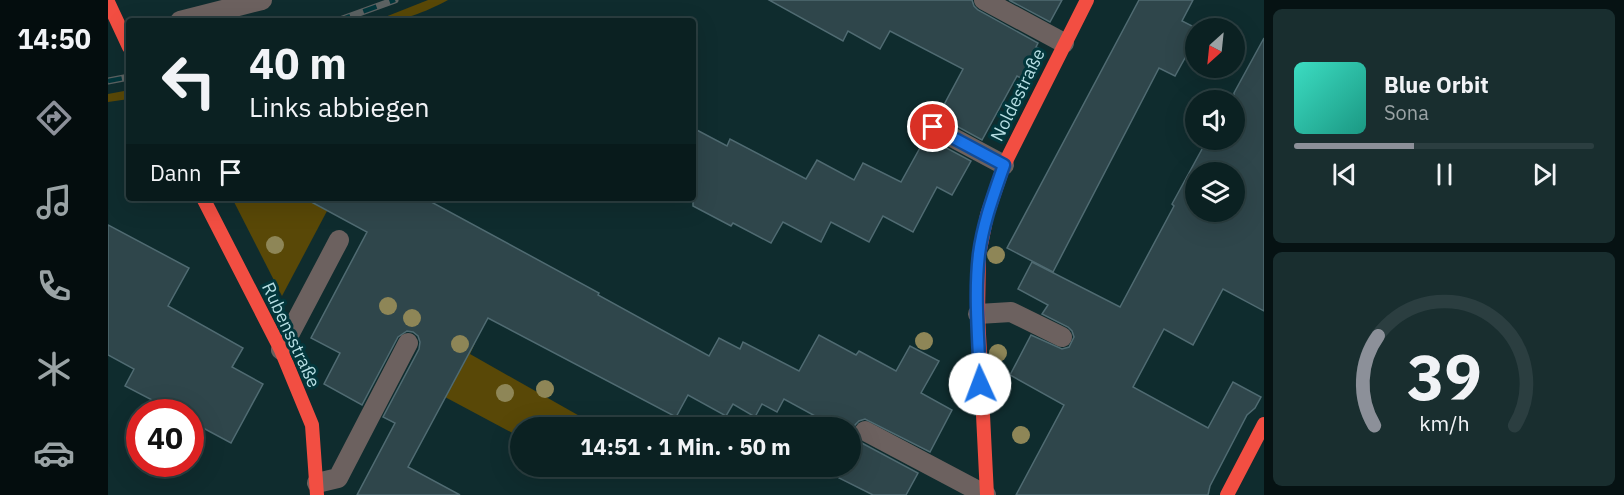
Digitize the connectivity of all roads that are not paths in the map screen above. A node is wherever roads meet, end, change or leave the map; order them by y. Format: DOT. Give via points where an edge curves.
graph roads {
  1 [pos="262,0"];
  2 [pos="984,0"];
  3 [pos="1087,0"];
  4 [pos="108,2"];
  5 [pos="192,18"];
  6 [pos="126,37"];
  7 [pos="1064,43"];
  8 [pos="933,127"];
  9 [pos="1004,165"];
  10 [pos="205,201"];
  11 [pos="339,240"];
  12 [pos="978,314"];
  13 [pos="1062,338"];
  14 [pos="408,344"];
  15 [pos="281,350"];
  16 [pos="1264,424"];
  17 [pos="865,431"];
  18 [pos="317,489"];
  19 [pos="986,495"];
  20 [pos="1227,495"];
  1 -- 5 [label="lane"];
  2 -- 7 [label="lane"];
  3 -- 7 [label="street, Noldestraße"];
  4 -- 6 [label="street"];
  7 -- 9 [label="street, Noldestraße"];
  8 -- 9 [label="lane"];
  9 -- 12 [label="street, Noldestraße" via="979,255"];
  10 -- 15 [label="street, Rubensstraße"];
  11 -- 15 [label="lane"];
  12 -- 13 [label="lane" via="1011,312"];
  12 -- 19 [label="street, Noldestraße"];
  14 -- 18 [label="lane" via="338,478"];
  15 -- 18 [label="street, Rubensstraße" via="312,425"];
  16 -- 20 [label="street"];
  17 -- 19 [label="lane"];
}
